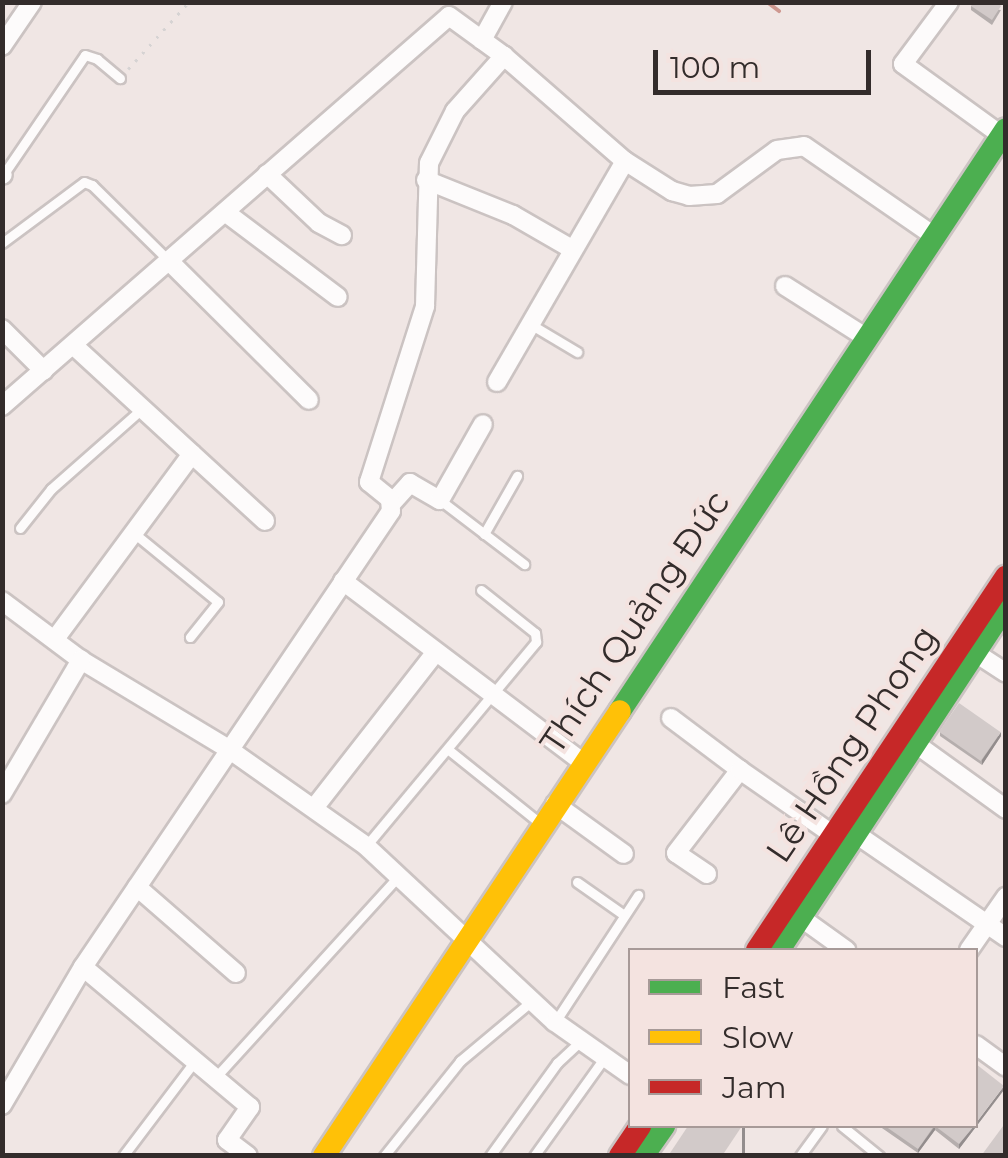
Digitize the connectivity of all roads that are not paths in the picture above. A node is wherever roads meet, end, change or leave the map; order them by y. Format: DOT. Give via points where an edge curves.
graph roads {
  1 [pos="32,2"];
  2 [pos="503,2"];
  3 [pos="949,2"];
  4 [pos="482,40"];
  5 [pos="2,46"];
  6 [pos="504,56"];
  7 [pos="120,78"];
  8 [pos="1004,132"];
  9 [pos="626,161"];
  10 [pos="268,174"];
  11 [pos="3,175"];
  12 [pos="426,180"];
  13 [pos="224,212"];
  14 [pos="342,235"];
  15 [pos="934,236"];
  16 [pos="2,242"];
  17 [pos="572,249"];
  18 [pos="169,261"];
  19 [pos="785,286"];
  20 [pos="338,296"];
  21 [pos="530,324"];
  22 [pos="2,328"];
  23 [pos="867,338"];
  24 [pos="74,346"];
  25 [pos="577,352"];
  26 [pos="44,371"];
  27 [pos="498,382"];
  28 [pos="309,400"];
  29 [pos="2,406"];
  30 [pos="142,408"];
  31 [pos="483,424"];
  32 [pos="192,454"];
  33 [pos="517,476"];
  34 [pos="440,500"];
  35 [pos="392,502"];
  36 [pos="265,521"];
  37 [pos="20,528"];
  38 [pos="135,534"];
  39 [pos="484,534"];
  40 [pos="524,564"];
  41 [pos="1006,576"];
  42 [pos="343,580"];
  43 [pos="481,590"];
  44 [pos="2,601"];
  45 [pos="1006,606"];
  46 [pos="190,637"];
  47 [pos="55,640"];
  48 [pos="967,648"];
  49 [pos="435,652"];
  50 [pos="82,660"];
  51 [pos="1006,673"];
  52 [pos="494,698"];
  53 [pos="671,718"];
  54 [pos="916,744"];
  55 [pos="230,750"];
  56 [pos="450,751"];
  57 [pos="2,752"];
  58 [pos="584,762"];
  59 [pos="19,764"];
  60 [pos="740,770"];
  61 [pos="2,794"];
  62 [pos="555,804"];
  63 [pos="314,808"];
  64 [pos="1006,809"];
  65 [pos="541,824"];
  66 [pos="844,834"];
  67 [pos="366,846"];
  68 [pos="624,854"];
  69 [pos="707,874"];
  70 [pos="400,875"];
  71 [pos="577,882"];
  72 [pos="136,887"];
  73 [pos="638,895"];
  74 [pos="1006,896"];
  75 [pos="624,915"];
  76 [pos="800,917"];
  77 [pos="987,924"];
  78 [pos="467,936"];
  79 [pos="1006,938"];
  80 [pos="758,948"];
  81 [pos="780,948"];
  82 [pos="843,948"];
  83 [pos="970,948"];
  84 [pos="83,967"];
  85 [pos="236,973"];
  86 [pos="533,1000"];
  87 [pos="555,1022"];
  88 [pos="580,1042"];
  89 [pos="978,1047"];
  90 [pos="1002,1056"];
  91 [pos="604,1058"];
  92 [pos="194,1062"];
  93 [pos="628,1074"];
  94 [pos="214,1079"];
  95 [pos="2,1105"];
  96 [pos="639,1128"];
  97 [pos="663,1128"];
  98 [pos="821,1128"];
  99 [pos="844,1128"];
  100 [pos="123,1156"];
  101 [pos="248,1156"];
  102 [pos="324,1156"];
  103 [pos="384,1156"];
  104 [pos="490,1156"];
  105 [pos="534,1156"];
  106 [pos="620,1156"];
  107 [pos="643,1156"];
  108 [pos="800,1156"];
  109 [pos="879,1156"];
  1 -- 5 [label="street"];
  2 -- 4 [label="street"];
  3 -- 8 [label="street" via="904,64"];
  4 -- 6 [label="street"];
  4 -- 10 [label="street" via="449,16"];
  6 -- 9 [label="street"];
  6 -- 12 [label="street" via="446,126"];
  7 -- 11 [label="lane" via="85,55"];
  8 -- 15 [label="street, Thích Quảng Đức"];
  9 -- 15 [label="street" via="672,191 704,196 730,188 786,146 804,146"];
  9 -- 17 [label="street"];
  10 -- 13 [label="street"];
  10 -- 14 [label="street" via="319,223"];
  12 -- 17 [label="street" via="513,215"];
  12 -- 35 [label="street" via="425,306 369,482"];
  13 -- 18 [label="street"];
  13 -- 20 [label="street"];
  15 -- 23 [label="street, Thích Quảng Đức"];
  16 -- 18 [label="lane" via="84,182"];
  17 -- 21 [label="street"];
  18 -- 24 [label="street"];
  18 -- 28 [label="street"];
  19 -- 23 [label="street"];
  21 -- 25 [label="lane"];
  21 -- 27 [label="street"];
  22 -- 26 [label="street"];
  23 -- 58 [label="street, Thích Quảng Đức"];
  24 -- 26 [label="street"];
  24 -- 30 [label="street"];
  26 -- 29 [label="street"];
  30 -- 32 [label="street"];
  30 -- 37 [label="lane" via="51,489"];
  31 -- 34 [label="street"];
  32 -- 36 [label="street"];
  32 -- 38 [label="street"];
  33 -- 39 [label="lane"];
  34 -- 35 [label="street" via="410,484"];
  34 -- 39 [label="lane"];
  35 -- 42 [label="street"];
  38 -- 46 [label="lane" via="218,602"];
  38 -- 47 [label="street"];
  39 -- 40 [label="lane"];
  41 -- 48 [label="street, Lê Hồng Phong"];
  42 -- 49 [label="street"];
  42 -- 55 [label="street"];
  43 -- 52 [label="lane" via="537,638"];
  44 -- 47 [label="street"];
  45 -- 48 [label="street, Lê Hồng Phong"];
  47 -- 50 [label="street"];
  48 -- 51 [label="street"];
  48 -- 54 [label="street, Lê Hồng Phong"];
  48 -- 66 [label="street, Lê Hồng Phong"];
  49 -- 52 [label="street"];
  49 -- 63 [label="street"];
  50 -- 55 [label="street"];
  50 -- 59 [label="street"];
  52 -- 56 [label="lane"];
  52 -- 58 [label="street"];
  53 -- 60 [label="street"];
  54 -- 64 [label="street"];
  54 -- 66 [label="street, Lê Hồng Phong"];
  55 -- 63 [label="street"];
  55 -- 72 [label="street"];
  56 -- 65 [label="lane"];
  56 -- 67 [label="lane"];
  57 -- 59 [label="street"];
  58 -- 62 [label="street, Thích Quảng Đức"];
  59 -- 61 [label="street"];
  60 -- 66 [label="street"];
  60 -- 69 [label="street" via="676,854"];
  62 -- 65 [label="street, Thích Quảng Đức"];
  62 -- 68 [label="street"];
  63 -- 67 [label="street"];
  65 -- 78 [label="street, Thích Quảng Đức"];
  66 -- 76 [label="street, Lê Hồng Phong"];
  66 -- 77 [label="street"];
  66 -- 80 [label="street, Lê Hồng Phong"];
  67 -- 70 [label="street"];
  70 -- 78 [label="street"];
  70 -- 94 [label="lane"];
  71 -- 75 [label="lane"];
  72 -- 84 [label="street"];
  72 -- 85 [label="street"];
  73 -- 75 [label="lane"];
  74 -- 77 [label="street"];
  75 -- 87 [label="lane"];
  76 -- 81 [label="street, Lê Hồng Phong"];
  76 -- 82 [label="street"];
  77 -- 79 [label="street"];
  77 -- 83 [label="street"];
  78 -- 86 [label="street"];
  78 -- 102 [label="street, Thích Quảng Đức"];
  84 -- 92 [label="street"];
  84 -- 95 [label="street"];
  86 -- 87 [label="street"];
  86 -- 103 [label="lane" via="460,1062"];
  87 -- 88 [label="street"];
  88 -- 91 [label="street"];
  88 -- 104 [label="lane" via="557,1063"];
  89 -- 90 [label="street"];
  91 -- 93 [label="street"];
  91 -- 105 [label="lane"];
  92 -- 94 [label="street"];
  92 -- 100 [label="lane"];
  94 -- 101 [label="street" via="250,1107 227,1140"];
  96 -- 106 [label="street"];
  97 -- 107 [label="street"];
  98 -- 108 [label="lane"];
  99 -- 109 [label="lane"];
}
